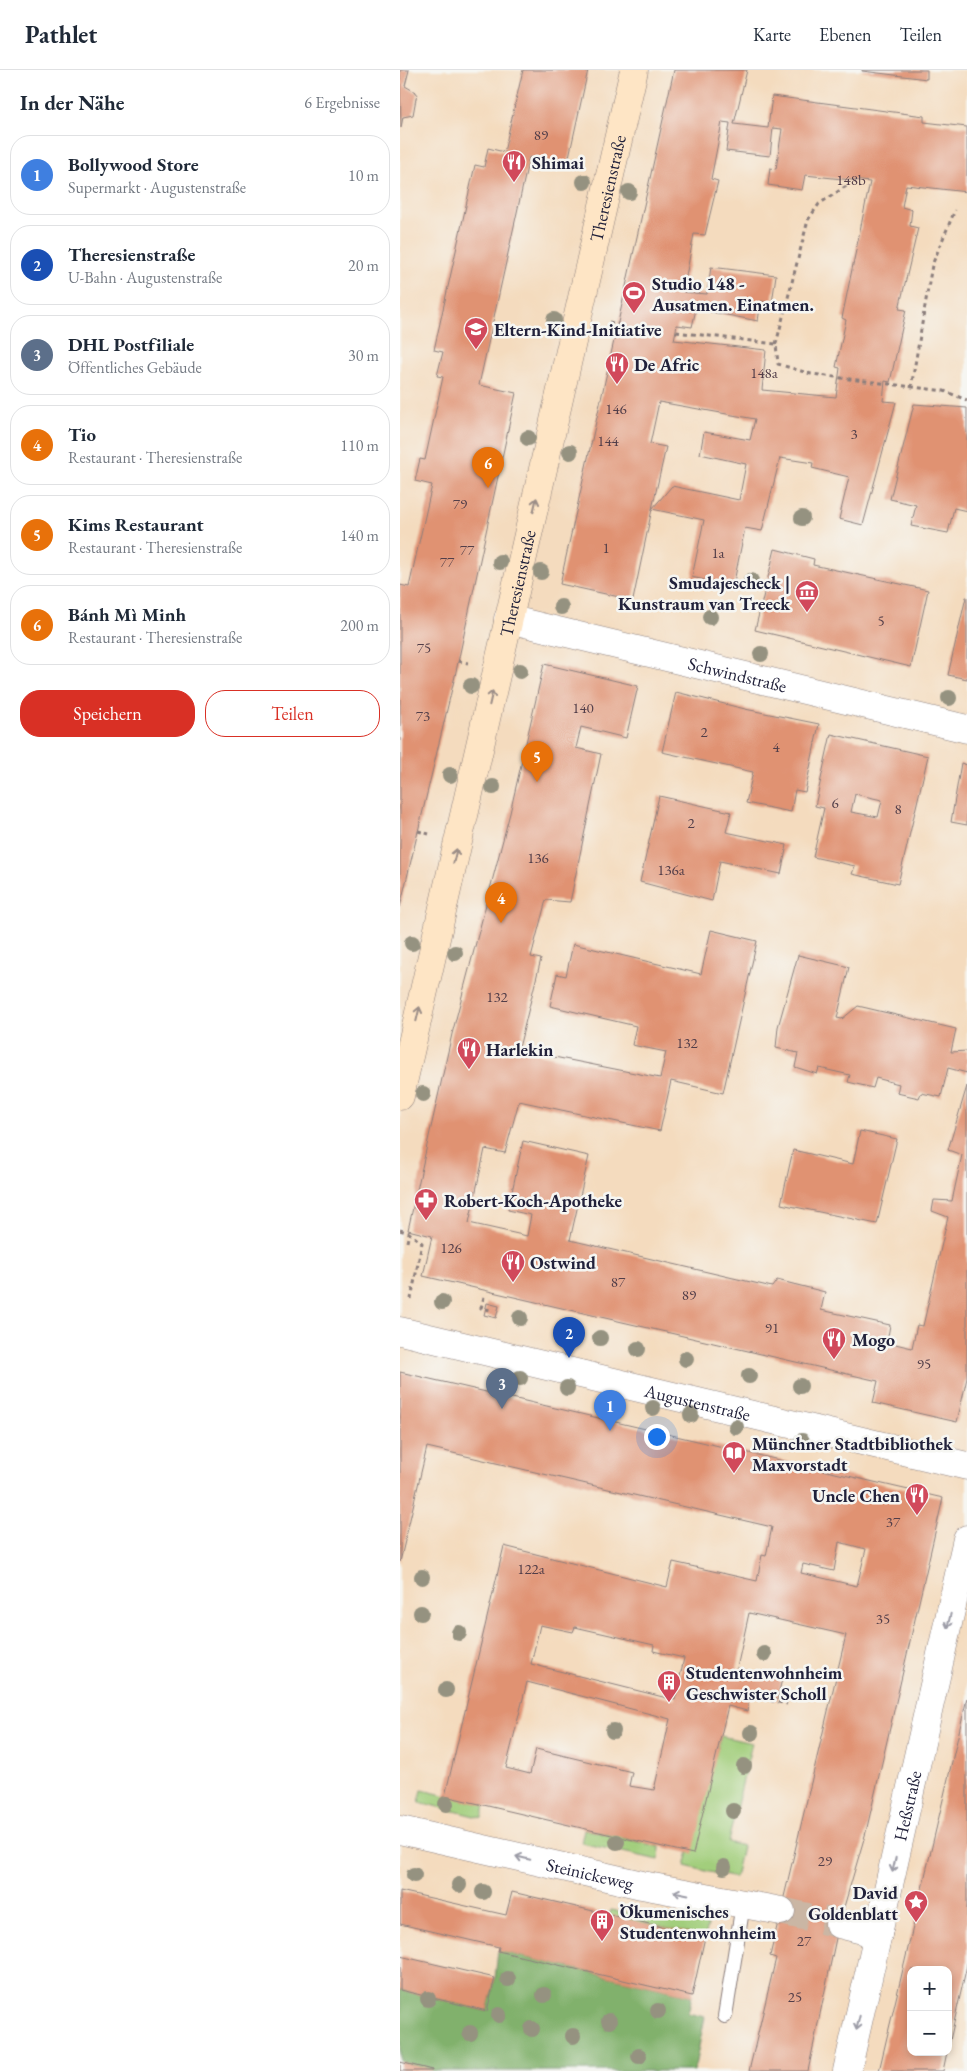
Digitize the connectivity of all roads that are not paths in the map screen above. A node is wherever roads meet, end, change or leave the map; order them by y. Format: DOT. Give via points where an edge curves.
graph roads {
  1 [pos="634,70"];
  2 [pos="508,619"];
  3 [pos="967,729"];
  4 [pos="400,1096"];
  5 [pos="400,1332"];
  6 [pos="967,1466"];
  7 [pos="967,1539"];
  8 [pos="400,1830"];
  9 [pos="743,1904"];
  10 [pos="781,1911"];
  11 [pos="839,1924"];
  12 [pos="878,1934"];
  13 [pos="725,2016"];
  14 [pos="847,2071"];
  2 -- 1 [label="main road, Theresienstraße, one-way"];
  2 -- 3 [label="street, Schwindstraße"];
  4 -- 2 [label="main road, Theresienstraße, one-way"];
  5 -- 6 [label="street, Augustenstraße"];
  7 -- 12 [label="street, Heßstraße, one-way"];
  9 -- 8 [label="street, Steinickeweg, one-way" via="642,1885"];
  9 -- 10 [label="street, Steinickeweg"];
  9 -- 13 [label="lane"];
  11 -- 12 [label="street"];
  12 -- 14 [label="street, Heßstraße, one-way"];
}
